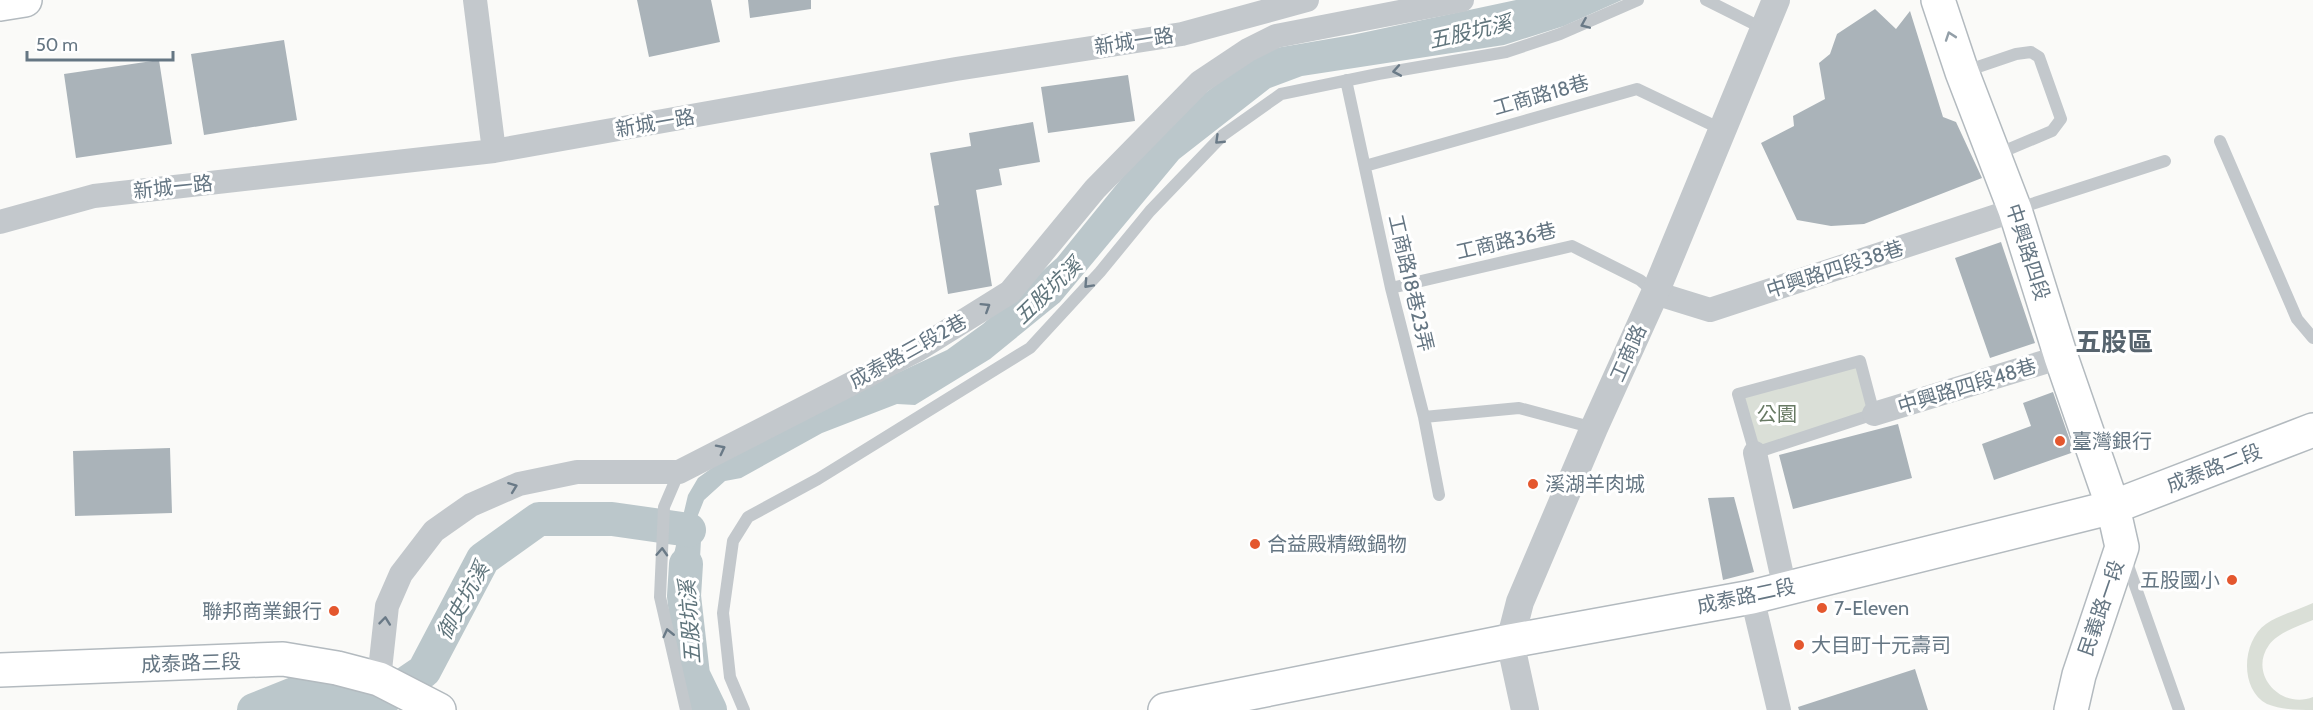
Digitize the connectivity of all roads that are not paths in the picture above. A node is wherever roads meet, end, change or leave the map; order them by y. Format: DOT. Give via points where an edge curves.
graph roads {
  1 [pos="25,0"];
  2 [pos="475,0"];
  3 [pos="1306,0"];
  4 [pos="1461,0"];
  5 [pos="1638,0"];
  6 [pos="1706,0"];
  7 [pos="1776,0"];
  8 [pos="1938,0"];
  9 [pos="0,4"];
  10 [pos="1764,29"];
  11 [pos="1962,72"];
  12 [pos="1346,80"];
  13 [pos="1723,130"];
  14 [pos="2220,141"];
  15 [pos="494,151"];
  16 [pos="1994,155"];
  17 [pos="2166,161"];
  18 [pos="1365,166"];
  19 [pos="2015,210"];
  20 [pos="0,222"];
  21 [pos="1390,288"];
  22 [pos="1655,293"];
  23 [pos="2313,338"];
  24 [pos="2061,357"];
  25 [pos="1874,414"];
  26 [pos="1424,417"];
  27 [pos="1594,428"];
  28 [pos="2313,430"];
  29 [pos="1755,453"];
  30 [pos="679,472"];
  31 [pos="1439,495"];
  32 [pos="2113,507"];
  33 [pos="2122,547"];
  34 [pos="1785,589"];
  35 [pos="1752,597"];
  36 [pos="1510,641"];
  37 [pos="0,670"];
  38 [pos="380,679"];
  39 [pos="1245,702"];
  40 [pos="434,706"];
  41 [pos="686,710"];
  42 [pos="744,710"];
  43 [pos="1165,710"];
  44 [pos="1525,710"];
  45 [pos="1779,710"];
  46 [pos="2071,710"];
  47 [pos="2179,710"];
  1 -- 9 [label="main road"];
  2 -- 15 [label="street"];
  3 -- 15 [label="street, 新城一路" via="1182,34 944,71"];
  30 -- 4 [label="street, 成泰路三段2巷, one-way" via="917,350 1010,292 1095,189 1137,145 1200,82 1248,50 1276,36"];
  5 -- 12 [label="lane, one-way" via="1560,34 1506,52"];
  6 -- 10 [label="lane"];
  7 -- 10 [label="street, 工商路"];
  11 -- 8 [label="main road, 中興路四段, one-way"];
  10 -- 13 [label="street, 工商路"];
  11 -- 16 [label="main road, 中興路四段"];
  11 -- 16 [label="lane" via="2016,54 2031,52 2039,57 2061,119 2052,131"];
  12 -- 18 [label="lane, 工商路18巷23弄"];
  12 -- 42 [label="lane, one-way" via="1281,94 1223,135 1150,211 1030,348 818,479 748,517 734,541 723,613 730,677"];
  13 -- 18 [label="lane, 工商路18巷" via="1637,88"];
  13 -- 22 [label="street, 工商路"];
  14 -- 23 [label="lane" via="2297,320"];
  15 -- 20 [label="street, 新城一路" via="94,196"];
  16 -- 19 [label="main road, 中興路四段"];
  17 -- 19 [label="lane"];
  18 -- 21 [label="lane, 工商路18巷23弄"];
  19 -- 22 [label="street, 中興路四段38巷" via="1710,310"];
  19 -- 24 [label="main road, 中興路四段"];
  21 -- 22 [label="lane, 工商路36巷" via="1572,246 1640,280"];
  21 -- 26 [label="lane, 工商路18巷23弄"];
  22 -- 27 [label="street, 工商路"];
  24 -- 25 [label="street, 中興路四段48巷"];
  24 -- 32 [label="main road, 中興路四段"];
  25 -- 29 [label="lane, 中興路四段48巷"];
  25 -- 29 [label="lane, 中興路四段48巷" via="1860,361 1738,394"];
  26 -- 27 [label="lane" via="1520,408"];
  26 -- 31 [label="lane, 工商路18巷23弄"];
  27 -- 36 [label="street, 工商路" via="1520,603"];
  28 -- 32 [label="main road, 成泰路二段"];
  29 -- 34 [label="street, 中興路四段48巷"];
  38 -- 30 [label="street, 成泰路三段2巷, one-way" via="387,606 401,574 434,531 471,504 519,484 577,472"];
  41 -- 30 [label="lane, one-way" via="660,597 664,507"];
  32 -- 33 [label="main road, 民義路一段"];
  32 -- 34 [label="main road, 成泰路二段"];
  33 -- 46 [label="main road, 民義路一段"];
  33 -- 47 [label="lane"];
  34 -- 35 [label="main road, 成泰路二段"];
  35 -- 36 [label="main road, 成泰路二段"];
  35 -- 45 [label="street"];
  36 -- 39 [label="main road, 成泰路二段"];
  36 -- 44 [label="street, 工商路"];
  37 -- 38 [label="main road, 成泰路三段" via="283,659"];
  38 -- 40 [label="main road, 成泰路三段"];
  39 -- 43 [label="main road, 成泰路二段"];
}
